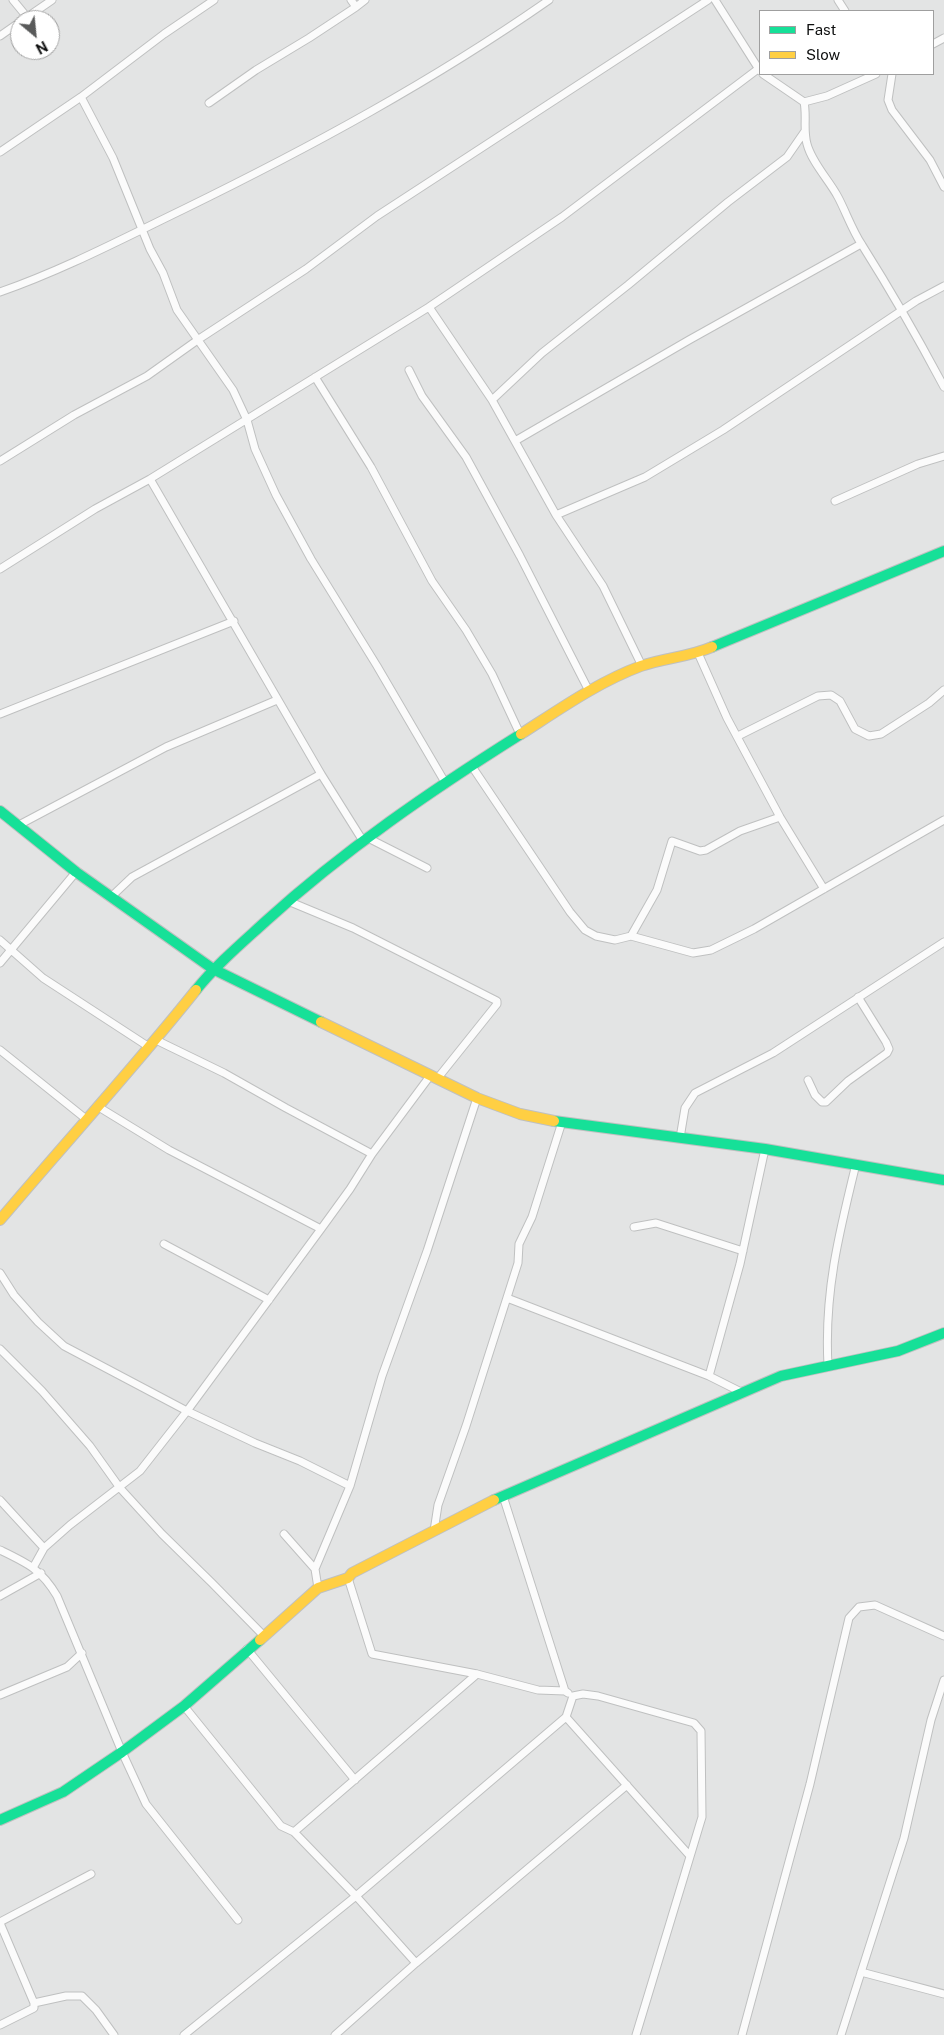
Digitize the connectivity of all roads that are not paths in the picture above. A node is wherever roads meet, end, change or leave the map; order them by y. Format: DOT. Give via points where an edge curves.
graph roads {
  1 [pos="52,0"];
  2 [pos="214,0"];
  3 [pos="351,0"];
  4 [pos="365,0"];
  5 [pos="549,0"];
  6 [pos="708,0"];
  7 [pos="715,0"];
  8 [pos="356,7"];
  9 [pos="38,10"];
  10 [pos="759,69"];
  11 [pos="759,72"];
  12 [pos="766,75"];
  13 [pos="874,75"];
  14 [pos="892,75"];
  15 [pos="81,97"];
  16 [pos="804,102"];
  17 [pos="209,103"];
  18 [pos="805,131"];
  19 [pos="0,152"];
  20 [pos="944,188"];
  21 [pos="142,229"];
  22 [pos="861,244"];
  23 [pos="944,286"];
  24 [pos="0,292"];
  25 [pos="429,307"];
  26 [pos="903,311"];
  27 [pos="198,339"];
  28 [pos="409,370"];
  29 [pos="315,377"];
  30 [pos="944,387"];
  31 [pos="492,400"];
  32 [pos="247,420"];
  33 [pos="515,441"];
  34 [pos="944,456"];
  35 [pos="0,461"];
  36 [pos="150,479"];
  37 [pos="834,501"];
  38 [pos="556,515"];
  39 [pos="944,551"];
  40 [pos="0,569"];
  41 [pos="234,621"];
  42 [pos="698,653"];
  43 [pos="642,666"];
  44 [pos="944,690"];
  45 [pos="589,691"];
  46 [pos="277,700"];
  47 [pos="0,714"];
  48 [pos="520,734"];
  49 [pos="738,736"];
  50 [pos="471,765"];
  51 [pos="321,774"];
  52 [pos="446,784"];
  53 [pos="0,811"];
  54 [pos="780,817"];
  55 [pos="944,820"];
  56 [pos="17,826"];
  57 [pos="366,839"];
  58 [pos="427,868"];
  59 [pos="76,872"];
  60 [pos="824,889"];
  61 [pos="110,897"];
  62 [pos="288,901"];
  63 [pos="631,936"];
  64 [pos="0,940"];
  65 [pos="944,942"];
  66 [pos="11,950"];
  67 [pos="0,963"];
  68 [pos="213,969"];
  69 [pos="858,997"];
  70 [pos="152,1044"];
  71 [pos="0,1050"];
  72 [pos="433,1077"];
  73 [pos="808,1080"];
  74 [pos="477,1098"];
  75 [pos="97,1106"];
  76 [pos="86,1119"];
  77 [pos="562,1122"];
  78 [pos="680,1138"];
  79 [pos="765,1150"];
  80 [pos="372,1154"];
  81 [pos="856,1164"];
  82 [pos="944,1180"];
  83 [pos="0,1220"];
  84 [pos="634,1227"];
  85 [pos="321,1230"];
  86 [pos="164,1244"];
  87 [pos="743,1251"];
  88 [pos="0,1273"];
  89 [pos="507,1298"];
  90 [pos="269,1300"];
  91 [pos="944,1333"];
  92 [pos="0,1349"];
  93 [pos="828,1365"];
  94 [pos="709,1376"];
  95 [pos="741,1392"];
  96 [pos="187,1412"];
  97 [pos="350,1486"];
  98 [pos="120,1488"];
  99 [pos="503,1496"];
  100 [pos="0,1500"];
  101 [pos="434,1531"];
  102 [pos="284,1534"];
  103 [pos="44,1548"];
  104 [pos="0,1550"];
  105 [pos="34,1566"];
  106 [pos="315,1569"];
  107 [pos="40,1573"];
  108 [pos="348,1578"];
  109 [pos="318,1588"];
  110 [pos="0,1596"];
  111 [pos="262,1636"];
  112 [pos="944,1636"];
  113 [pos="247,1649"];
  114 [pos="82,1653"];
  115 [pos="477,1674"];
  116 [pos="944,1680"];
  117 [pos="565,1691"];
  118 [pos="0,1695"];
  119 [pos="573,1696"];
  120 [pos="184,1706"];
  121 [pos="566,1716"];
  122 [pos="122,1752"];
  123 [pos="355,1780"];
  124 [pos="627,1785"];
  125 [pos="0,1820"];
  126 [pos="294,1832"];
  127 [pos="690,1856"];
  128 [pos="91,1874"];
  129 [pos="356,1896"];
  130 [pos="238,1920"];
  131 [pos="0,1922"];
  132 [pos="416,1963"];
  133 [pos="861,1972"];
  134 [pos="944,1994"];
  135 [pos="34,2003"];
  136 [pos="0,2026"];
  137 [pos="114,2035"];
  138 [pos="184,2035"];
  139 [pos="334,2035"];
  140 [pos="636,2035"];
  141 [pos="742,2035"];
  142 [pos="841,2035"];
  1 -- 9 [label="street"];
  2 -- 15 [label="street"];
  3 -- 8 [label="street"];
  4 -- 8 [label="street"];
  5 -- 21 [label="street" via="386,104"];
  6 -- 27 [label="street" via="377,216 306,269"];
  7 -- 10 [label="street"];
  8 -- 17 [label="street"];
  11 -- 25 [label="street" via="562,217"];
  12 -- 16 [label="street"];
  13 -- 16 [label="street" via="827,96"];
  14 -- 20 [label="street" via="888,100 892,110 930,160"];
  15 -- 19 [label="street"];
  15 -- 21 [label="street" via="113,158"];
  16 -- 18 [label="street" via="807,116"];
  18 -- 22 [label="street" via="807,145"];
  18 -- 31 [label="street" via="787,157 542,353"];
  21 -- 24 [label="street" via="100,251"];
  21 -- 27 [label="street" via="177,310"];
  22 -- 26 [label="street"];
  22 -- 33 [label="street"];
  23 -- 26 [label="street"];
  25 -- 29 [label="street"];
  25 -- 31 [label="street"];
  26 -- 30 [label="street"];
  26 -- 38 [label="street" via="723,430 645,477"];
  27 -- 32 [label="street" via="232,390"];
  27 -- 35 [label="street" via="147,376 74,415"];
  28 -- 45 [label="street" via="422,396 470,466"];
  29 -- 32 [label="street"];
  29 -- 48 [label="street" via="371,466 432,581 492,674"];
  31 -- 33 [label="street"];
  32 -- 36 [label="street"];
  32 -- 52 [label="street" via="255,448 276,495"];
  33 -- 38 [label="street"];
  34 -- 37 [label="street"];
  36 -- 40 [label="street" via="95,508"];
  36 -- 41 [label="street"];
  38 -- 43 [label="street" via="603,586"];
  39 -- 42 [label="street"];
  41 -- 46 [label="street"];
  41 -- 47 [label="street"];
  42 -- 43 [label="street"];
  42 -- 49 [label="street" via="726,718"];
  43 -- 45 [label="street"];
  44 -- 49 [label="street" via="881,734 869,736 855,729 840,701 831,696 818,696"];
  45 -- 48 [label="street"];
  46 -- 51 [label="street"];
  46 -- 56 [label="street" via="166,747"];
  48 -- 50 [label="street"];
  49 -- 54 [label="street"];
  50 -- 52 [label="street"];
  50 -- 63 [label="street" via="585,930 614,940"];
  51 -- 57 [label="street"];
  51 -- 61 [label="street" via="139,873"];
  52 -- 57 [label="street"];
  53 -- 56 [label="street"];
  54 -- 60 [label="street"];
  54 -- 63 [label="street" via="740,831 706,850 672,842 657,890"];
  55 -- 60 [label="street"];
  56 -- 59 [label="street"];
  57 -- 58 [label="street"];
  57 -- 62 [label="street"];
  59 -- 61 [label="street"];
  59 -- 66 [label="street"];
  60 -- 63 [label="street" via="711,950 694,953"];
  61 -- 68 [label="street"];
  62 -- 68 [label="street"];
  62 -- 72 [label="street" via="353,928 496,1001 497,1004"];
  64 -- 66 [label="street"];
  65 -- 69 [label="street"];
  66 -- 67 [label="street"];
  66 -- 70 [label="street" via="44,978"];
  68 -- 70 [label="street"];
  68 -- 72 [label="street"];
  69 -- 73 [label="street" via="886,1042 887,1053 848,1081 826,1102 818,1100"];
  69 -- 78 [label="street" via="773,1052 695,1093 685,1108"];
  70 -- 75 [label="street"];
  70 -- 80 [label="street" via="224,1073"];
  71 -- 76 [label="street"];
  72 -- 74 [label="street"];
  72 -- 80 [label="street"];
  74 -- 77 [label="street" via="520,1114"];
  74 -- 97 [label="street" via="382,1376"];
  75 -- 76 [label="street"];
  75 -- 85 [label="street" via="169,1150"];
  76 -- 83 [label="street"];
  77 -- 78 [label="street"];
  77 -- 89 [label="street" via="532,1217 519,1244 518,1263"];
  78 -- 79 [label="street"];
  79 -- 81 [label="street"];
  79 -- 87 [label="street"];
  80 -- 85 [label="street"];
  81 -- 82 [label="street"];
  81 -- 93 [label="street" via="838,1235 828,1294"];
  84 -- 87 [label="street" via="656,1223"];
  85 -- 90 [label="street"];
  86 -- 90 [label="street"];
  87 -- 94 [label="street"];
  88 -- 96 [label="street" via="14,1295 64,1346"];
  89 -- 94 [label="street"];
  89 -- 101 [label="street" via="438,1505"];
  90 -- 96 [label="street"];
  91 -- 93 [label="street" via="898,1351"];
  92 -- 98 [label="street" via="90,1446"];
  93 -- 95 [label="street" via="781,1376"];
  94 -- 95 [label="street"];
  95 -- 99 [label="street"];
  96 -- 97 [label="street"];
  96 -- 98 [label="street" via="140,1471"];
  97 -- 106 [label="street"];
  98 -- 103 [label="street"];
  98 -- 111 [label="street"];
  99 -- 101 [label="street"];
  99 -- 117 [label="street"];
  100 -- 103 [label="street"];
  101 -- 108 [label="street"];
  102 -- 106 [label="street"];
  103 -- 105 [label="street"];
  104 -- 105 [label="street"];
  105 -- 107 [label="street"];
  106 -- 109 [label="street"];
  107 -- 110 [label="street"];
  107 -- 114 [label="street" via="57,1596"];
  108 -- 109 [label="street"];
  108 -- 115 [label="street" via="372,1654"];
  109 -- 111 [label="street"];
  111 -- 113 [label="street"];
  112 -- 141 [label="street" via="875,1605 859,1607 849,1618 807,1794"];
  113 -- 120 [label="street"];
  113 -- 123 [label="street"];
  114 -- 118 [label="street" via="67,1666"];
  114 -- 122 [label="street"];
  115 -- 117 [label="street" via="538,1690"];
  115 -- 123 [label="street"];
  116 -- 133 [label="street" via="931,1720 904,1838"];
  117 -- 119 [label="street"];
  119 -- 121 [label="street"];
  119 -- 127 [label="street" via="598,1696 694,1722 701,1730 702,1817"];
  120 -- 122 [label="street"];
  120 -- 126 [label="street" via="281,1826"];
  121 -- 124 [label="street"];
  121 -- 129 [label="street"];
  122 -- 125 [label="street" via="63,1792"];
  122 -- 130 [label="street" via="146,1804"];
  123 -- 126 [label="street"];
  124 -- 127 [label="street"];
  124 -- 132 [label="street"];
  126 -- 129 [label="street"];
  127 -- 140 [label="street"];
  128 -- 131 [label="street"];
  129 -- 132 [label="street"];
  129 -- 138 [label="street"];
  131 -- 135 [label="street"];
  132 -- 139 [label="street"];
  133 -- 134 [label="street"];
  133 -- 142 [label="street"];
  135 -- 136 [label="street" via="34,2008"];
  135 -- 137 [label="street" via="82,1996"];
}
